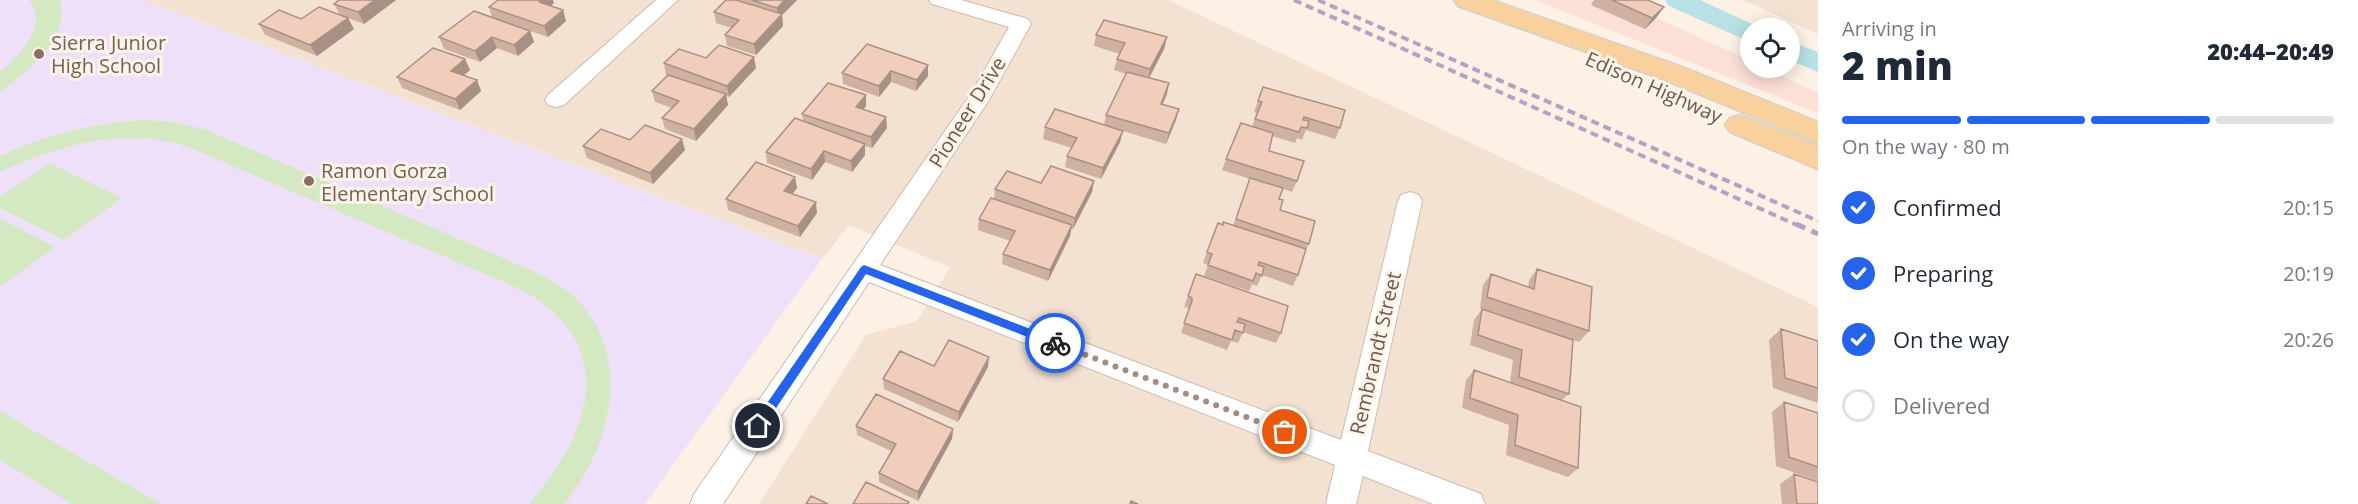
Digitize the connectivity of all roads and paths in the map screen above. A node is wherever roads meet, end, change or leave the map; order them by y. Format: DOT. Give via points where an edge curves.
graph roads {
  1 [pos="668,0"];
  2 [pos="939,0"];
  3 [pos="1467,0"];
  4 [pos="1493,11"];
  5 [pos="556,100"];
  6 [pos="1818,133"];
  7 [pos="1818,158"];
  8 [pos="1410,201"];
  9 [pos="864,269"];
  10 [pos="1351,458"];
  11 [pos="705,504"];
  12 [pos="1341,504"];
  13 [pos="1470,504"];
  1 -- 5 [label="street"];
  2 -- 9 [label="street, Pioneer Drive" via="1021,24 981,96"];
  3 -- 4 [label="main road, Edison Highway"];
  4 -- 6 [label="main road, Edison Highway" via="1672,74"];
  4 -- 7 [label="main road, Edison Highway" via="1654,90"];
  8 -- 10 [label="street, Rembrandt Street"];
  9 -- 10 [label="street"];
  9 -- 11 [label="street"];
  10 -- 12 [label="street, Rembrandt Street"];
  10 -- 13 [label="street"];
}
